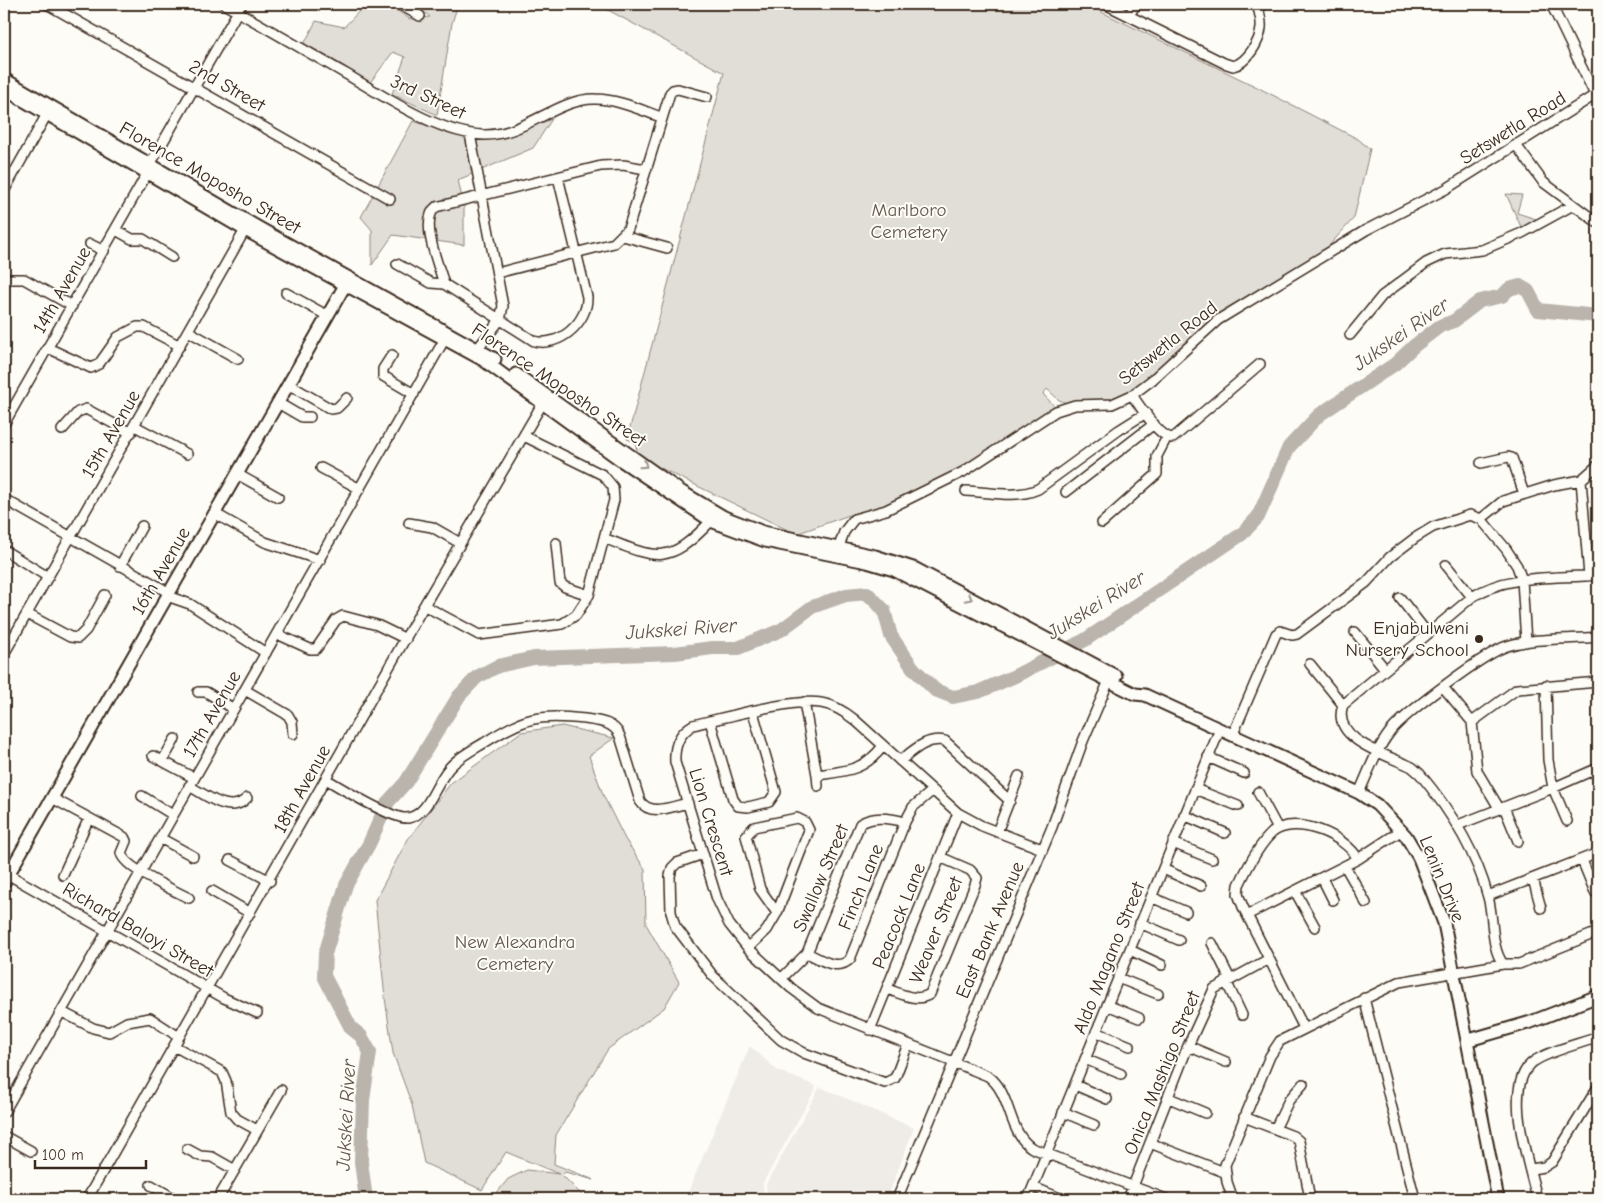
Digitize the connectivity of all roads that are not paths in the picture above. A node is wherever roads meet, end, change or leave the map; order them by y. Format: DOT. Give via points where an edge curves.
graph roads {
  1 [pos="47,4"];
  2 [pos="224,4"];
  3 [pos="399,4"];
  4 [pos="1105,4"];
  5 [pos="1136,4"];
  6 [pos="1257,4"];
  7 [pos="1551,4"];
  8 [pos="240,8"];
  9 [pos="1129,15"];
  10 [pos="420,16"];
  11 [pos="4,79"];
  12 [pos="194,87"];
  13 [pos="4,89"];
  14 [pos="707,97"];
  15 [pos="1597,98"];
  16 [pos="47,114"];
  17 [pos="662,117"];
  18 [pos="470,134"];
  19 [pos="1516,145"];
  20 [pos="150,168"];
  21 [pos="646,169"];
  22 [pos="558,177"];
  23 [pos="4,192"];
  24 [pos="481,196"];
  25 [pos="390,199"];
  26 [pos="1573,205"];
  27 [pos="1598,223"];
  28 [pos="116,230"];
  29 [pos="245,230"];
  30 [pos="623,236"];
  31 [pos="90,244"];
  32 [pos="667,248"];
  33 [pos="104,251"];
  34 [pos="577,254"];
  35 [pos="172,257"];
  36 [pos="398,264"];
  37 [pos="497,273"];
  38 [pos="4,279"];
  39 [pos="347,282"];
  40 [pos="444,284"];
  41 [pos="286,293"];
  42 [pos="72,306"];
  43 [pos="328,316"];
  44 [pos="500,320"];
  45 [pos="188,331"];
  46 [pos="1350,334"];
  47 [pos="446,336"];
  48 [pos="180,346"];
  49 [pos="48,348"];
  50 [pos="478,348"];
  51 [pos="392,355"];
  52 [pos="238,359"];
  53 [pos="1260,364"];
  54 [pos="288,384"];
  55 [pos="414,394"];
  56 [pos="1132,395"];
  57 [pos="347,398"];
  58 [pos="545,400"];
  59 [pos="278,403"];
  60 [pos="1146,414"];
  61 [pos="310,418"];
  62 [pos="4,424"];
  63 [pos="1154,424"];
  64 [pos="133,429"];
  65 [pos="62,430"];
  66 [pos="524,436"];
  67 [pos="1167,438"];
  68 [pos="187,454"];
  69 [pos="1481,463"];
  70 [pos="1598,465"];
  71 [pos="321,468"];
  72 [pos="237,474"];
  73 [pos="1581,480"];
  74 [pos="360,489"];
  75 [pos="966,491"];
  76 [pos="1066,492"];
  77 [pos="1524,494"];
  78 [pos="278,497"];
  79 [pos="4,499"];
  80 [pos="214,513"];
  81 [pos="1481,519"];
  82 [pos="711,521"];
  83 [pos="409,523"];
  84 [pos="1102,523"];
  85 [pos="142,526"];
  86 [pos="69,537"];
  87 [pos="604,538"];
  88 [pos="460,543"];
  89 [pos="556,543"];
  90 [pos="839,548"];
  91 [pos="4,550"];
  92 [pos="320,560"];
  93 [pos="1446,565"];
  94 [pos="120,566"];
  95 [pos="1594,576"];
  96 [pos="48,577"];
  97 [pos="1522,580"];
  98 [pos="937,585"];
  99 [pos="167,594"];
  100 [pos="106,595"];
  101 [pos="589,595"];
  102 [pos="1472,597"];
  103 [pos="1400,598"];
  104 [pos="424,606"];
  105 [pos="27,614"];
  106 [pos="1355,632"];
  107 [pos="277,634"];
  108 [pos="1428,634"];
  109 [pos="1598,637"];
  110 [pos="406,639"];
  111 [pos="1526,642"];
  112 [pos="266,653"];
  113 [pos="4,654"];
  114 [pos="1310,664"];
  115 [pos="1385,669"];
  116 [pos="1110,677"];
  117 [pos="1598,682"];
  118 [pos="1546,685"];
  119 [pos="1443,687"];
  120 [pos="245,690"];
  121 [pos="198,692"];
  122 [pos="804,702"];
  123 [pos="1343,705"];
  124 [pos="234,709"];
  125 [pos="752,712"];
  126 [pos="710,721"];
  127 [pos="1472,722"];
  128 [pos="1220,729"];
  129 [pos="293,734"];
  130 [pos="1233,734"];
  131 [pos="175,739"];
  132 [pos="884,746"];
  133 [pos="1378,751"];
  134 [pos="153,756"];
  135 [pos="1208,758"];
  136 [pos="163,760"];
  137 [pos="900,761"];
  138 [pos="1598,768"];
  139 [pos="1244,773"];
  140 [pos="817,775"];
  141 [pos="1019,776"];
  142 [pos="326,780"];
  143 [pos="192,782"];
  144 [pos="818,786"];
  145 [pos="1553,788"];
  146 [pos="1195,789"];
  147 [pos="932,790"];
  148 [pos="1258,792"];
  149 [pos="1359,794"];
  150 [pos="142,796"];
  151 [pos="52,798"];
  152 [pos="247,798"];
  153 [pos="1010,801"];
  154 [pos="688,803"];
  155 [pos="1238,806"];
  156 [pos="1501,808"];
  157 [pos="958,813"];
  158 [pos="174,815"];
  159 [pos="1184,815"];
  160 [pos="89,818"];
  161 [pos="1567,821"];
  162 [pos="905,822"];
  163 [pos="1458,826"];
  164 [pos="1278,829"];
  165 [pos="1402,830"];
  166 [pos="996,832"];
  167 [pos="1225,833"];
  168 [pos="160,838"];
  169 [pos="1518,840"];
  170 [pos="1174,842"];
  171 [pos="1042,849"];
  172 [pos="1598,853"];
  173 [pos="704,854"];
  174 [pos="193,856"];
  175 [pos="940,857"];
  176 [pos="1212,859"];
  177 [pos="1358,859"];
  178 [pos="230,860"];
  179 [pos="1582,860"];
  180 [pos="1345,866"];
  181 [pos="1163,869"];
  182 [pos="142,872"];
  183 [pos="63,875"];
  184 [pos="5,876"];
  185 [pos="1322,878"];
  186 [pos="1533,879"];
  187 [pos="270,881"];
  188 [pos="1201,886"];
  189 [pos="212,891"];
  190 [pos="1295,891"];
  191 [pos="1595,892"];
  192 [pos="1488,896"];
  193 [pos="1151,897"];
  194 [pos="189,898"];
  195 [pos="1332,900"];
  196 [pos="1366,903"];
  197 [pos="1541,908"];
  198 [pos="1186,912"];
  199 [pos="250,913"];
  200 [pos="777,913"];
  201 [pos="1247,915"];
  202 [pos="1140,923"];
  203 [pos="1314,927"];
  204 [pos="107,930"];
  205 [pos="1598,932"];
  206 [pos="1179,940"];
  207 [pos="1212,943"];
  208 [pos="748,948"];
  209 [pos="1130,950"];
  210 [pos="807,954"];
  211 [pos="1269,959"];
  212 [pos="1503,964"];
  213 [pos="1162,965"];
  214 [pos="1454,974"];
  215 [pos="781,978"];
  216 [pos="1118,978"];
  217 [pos="1228,980"];
  218 [pos="206,988"];
  219 [pos="887,989"];
  220 [pos="1158,994"];
  221 [pos="1598,996"];
  222 [pos="1364,998"];
  223 [pos="1107,1005"];
  224 [pos="62,1012"];
  225 [pos="258,1013"];
  226 [pos="1242,1015"];
  227 [pos="1138,1018"];
  228 [pos="1304,1028"];
  229 [pos="870,1030"];
  230 [pos="1096,1032"];
  231 [pos="179,1036"];
  232 [pos="1598,1037"];
  233 [pos="1469,1040"];
  234 [pos="908,1044"];
  235 [pos="174,1046"];
  236 [pos="1130,1046"];
  237 [pos="1188,1046"];
  238 [pos="1085,1059"];
  239 [pos="953,1062"];
  240 [pos="1226,1062"];
  241 [pos="1121,1074"];
  242 [pos="1303,1084"];
  243 [pos="1075,1085"];
  244 [pos="1598,1087"];
  245 [pos="281,1090"];
  246 [pos="1168,1098"];
  247 [pos="1107,1099"];
  248 [pos="4,1112"];
  249 [pos="1063,1112"];
  250 [pos="1205,1113"];
  251 [pos="1244,1117"];
  252 [pos="1094,1125"];
  253 [pos="1276,1129"];
  254 [pos="257,1130"];
  255 [pos="4,1136"];
  256 [pos="1150,1143"];
  257 [pos="187,1149"];
  258 [pos="31,1152"];
  259 [pos="1047,1154"];
  260 [pos="1531,1169"];
  261 [pos="234,1170"];
  262 [pos="1224,1172"];
  263 [pos="151,1185"];
  264 [pos="1133,1186"];
  265 [pos="1034,1187"];
  266 [pos="87,1199"];
  267 [pos="175,1199"];
  268 [pos="218,1199"];
  269 [pos="897,1199"];
  270 [pos="1028,1199"];
  271 [pos="1062,1199"];
  272 [pos="1128,1199"];
  273 [pos="1166,1199"];
  274 [pos="1233,1199"];
  275 [pos="1310,1199"];
  276 [pos="1414,1199"];
  277 [pos="1498,1199"];
  278 [pos="1537,1199"];
  1 -- 12 [label="street, 2nd Street"];
  2 -- 8 [label="street, 3rd Street"];
  3 -- 10 [label="street"];
  4 -- 9 [label="street"];
  5 -- 9 [label="street"];
  6 -- 9 [label="street" via="1261,23 1259,36 1248,56 1233,66"];
  7 -- 15 [label="street"];
  8 -- 12 [label="street, 14th Avenue"];
  8 -- 18 [label="street, 3rd Street" via="396,102"];
  11 -- 20 [label="street, Florence Moposho Street"];
  12 -- 20 [label="street, 14th Avenue"];
  12 -- 25 [label="street, 2nd Street"];
  13 -- 16 [label="street, Florence Moposho Street"];
  14 -- 17 [label="street" via="673,90"];
  15 -- 19 [label="street, Setswetla Road"];
  16 -- 20 [label="street, Florence Moposho Street"];
  16 -- 23 [label="street"];
  17 -- 18 [label="street, 3rd Street" via="595,99 576,102 504,133"];
  17 -- 21 [label="street"];
  18 -- 24 [label="street"];
  19 -- 26 [label="street" via="1543,182"];
  19 -- 56 [label="street, Setswetla Road" via="1218,320"];
  20 -- 28 [label="street, 14th Avenue"];
  20 -- 29 [label="street, Florence Moposho Street"];
  20 -- 39 [label="street, Florence Moposho Street"];
  21 -- 22 [label="street" via="611,164"];
  21 -- 30 [label="street"];
  22 -- 24 [label="street"];
  22 -- 34 [label="street"];
  24 -- 37 [label="street"];
  24 -- 40 [label="street" via="442,204 430,214 428,225"];
  26 -- 27 [label="street"];
  26 -- 46 [label="street" via="1482,250 1445,254 1426,263 1382,296"];
  28 -- 33 [label="street, 14th Avenue"];
  28 -- 35 [label="street" via="132,239 143,239"];
  29 -- 39 [label="street, Florence Moposho Street"];
  29 -- 45 [label="street, 15th Avenue"];
  30 -- 32 [label="street"];
  30 -- 34 [label="street" via="614,243"];
  31 -- 33 [label="street"];
  33 -- 42 [label="street, 14th Avenue"];
  34 -- 37 [label="street"];
  34 -- 44 [label="street" via="587,303 578,325 542,342 534,341"];
  36 -- 40 [label="street" via="431,283"];
  37 -- 44 [label="street" via="504,306"];
  38 -- 42 [label="street" via="24,279"];
  39 -- 43 [label="street, 16th Avenue"];
  39 -- 47 [label="street, Florence Moposho Street"];
  40 -- 44 [label="street"];
  41 -- 43 [label="street"];
  42 -- 49 [label="street, 14th Avenue"];
  43 -- 54 [label="street, 16th Avenue"];
  44 -- 50 [label="street"];
  45 -- 48 [label="street, 15th Avenue"];
  45 -- 52 [label="street"];
  47 -- 50 [label="street, Florence Moposho Street"];
  47 -- 55 [label="street, 17th Avenue"];
  47 -- 58 [label="street, Florence Moposho Street"];
  48 -- 49 [label="street" via="144,327 136,328 118,337 99,364 91,368"];
  48 -- 64 [label="street, 15th Avenue"];
  49 -- 62 [label="street, 14th Avenue"];
  50 -- 58 [label="street, Florence Moposho Street"];
  51 -- 55 [label="street" via="383,376"];
  53 -- 67 [label="street" via="1173,438"];
  54 -- 57 [label="street" via="333,410"];
  54 -- 59 [label="street, 16th Avenue"];
  55 -- 74 [label="street, 17th Avenue"];
  56 -- 60 [label="street"];
  56 -- 90 [label="street, Setswetla Road" via="1112,404 1075,405 1056,411 963,472 886,510 854,519 844,532"];
  58 -- 66 [label="street, 18th Avenue"];
  58 -- 82 [label="street, Florence Moposho Street" via="649,480"];
  58 -- 90 [label="street, Florence Moposho Street, one-way" via="724,517 763,532"];
  59 -- 61 [label="street"];
  59 -- 72 [label="street, 16th Avenue"];
  60 -- 63 [label="street"];
  60 -- 75 [label="street" via="1038,489 1018,495"];
  63 -- 67 [label="street"];
  63 -- 76 [label="street"];
  64 -- 65 [label="street" via="86,409 78,412"];
  64 -- 68 [label="street"];
  64 -- 86 [label="street, 15th Avenue"];
  66 -- 87 [label="street" via="603,475 613,487 614,500"];
  66 -- 88 [label="street, 18th Avenue"];
  67 -- 84 [label="street" via="1157,456 1157,474"];
  69 -- 77 [label="street" via="1512,458"];
  70 -- 73 [label="street"];
  71 -- 74 [label="street"];
  72 -- 78 [label="street"];
  72 -- 80 [label="street, 16th Avenue"];
  73 -- 77 [label="street"];
  73 -- 95 [label="street"];
  74 -- 92 [label="street, 17th Avenue"];
  77 -- 81 [label="street" via="1503,500"];
  79 -- 86 [label="street"];
  80 -- 92 [label="street" via="265,542"];
  80 -- 99 [label="street, 16th Avenue"];
  81 -- 97 [label="street" via="1512,557"];
  81 -- 130 [label="street" via="1464,516 1425,531 1390,557 1366,583 1297,634 1280,631 1276,634"];
  82 -- 87 [label="street" via="690,542 665,555 637,551"];
  82 -- 98 [label="street, Florence Moposho Street" via="765,541 867,562"];
  83 -- 88 [label="street" via="432,527"];
  85 -- 94 [label="street"];
  86 -- 94 [label="street"];
  86 -- 96 [label="street, 15th Avenue"];
  87 -- 101 [label="street"];
  88 -- 104 [label="street, 18th Avenue"];
  89 -- 101 [label="street" via="560,583"];
  90 -- 98 [label="street, Florence Moposho Street" via="899,563"];
  91 -- 96 [label="street"];
  92 -- 107 [label="street, 17th Avenue"];
  93 -- 102 [label="street"];
  94 -- 99 [label="street"];
  95 -- 97 [label="street"];
  96 -- 105 [label="street, 15th Avenue"];
  97 -- 102 [label="street" via="1495,585"];
  97 -- 111 [label="street"];
  98 -- 116 [label="street, Florence Moposho Street"];
  99 -- 112 [label="street" via="190,604"];
  99 -- 151 [label="street, 16th Avenue"];
  100 -- 105 [label="street" via="78,638"];
  101 -- 104 [label="street" via="576,615 562,624 484,635 470,632"];
  102 -- 108 [label="street"];
  103 -- 108 [label="street"];
  104 -- 110 [label="street, 18th Avenue"];
  105 -- 113 [label="street, 15th Avenue"];
  106 -- 115 [label="street"];
  107 -- 110 [label="street" via="314,650 342,616 377,625"];
  107 -- 112 [label="street, 17th Avenue"];
  108 -- 115 [label="street"];
  109 -- 111 [label="street"];
  110 -- 142 [label="street, 18th Avenue"];
  111 -- 119 [label="street" via="1493,652"];
  112 -- 120 [label="street, 17th Avenue"];
  114 -- 123 [label="street"];
  115 -- 123 [label="street"];
  116 -- 128 [label="street, Lenin Drive" via="1135,694 1145,695"];
  116 -- 171 [label="street, East Bank Avenue"];
  117 -- 118 [label="street"];
  118 -- 127 [label="street" via="1517,689"];
  118 -- 145 [label="street" via="1548,760"];
  119 -- 127 [label="street"];
  119 -- 133 [label="street" via="1394,728"];
  120 -- 124 [label="street, 17th Avenue"];
  120 -- 129 [label="street" via="288,716"];
  121 -- 124 [label="street" via="206,692"];
  122 -- 125 [label="street, Lion Crescent"];
  122 -- 132 [label="street, Lion Crescent" via="826,704 842,710"];
  122 -- 140 [label="street"];
  123 -- 133 [label="street" via="1341,720 1347,732"];
  124 -- 143 [label="street, 17th Avenue"];
  125 -- 126 [label="street, Lion Crescent"];
  125 -- 126 [label="street" via="776,792 769,802 748,808 738,806 733,798"];
  126 -- 154 [label="street, Lion Crescent" via="688,728 676,746 675,762"];
  127 -- 156 [label="street" via="1477,771"];
  128 -- 130 [label="street, Lenin Drive"];
  128 -- 135 [label="street, Aldo Magano Street"];
  130 -- 149 [label="street, Lenin Drive"];
  131 -- 136 [label="street"];
  132 -- 137 [label="street, Lion Crescent"];
  132 -- 140 [label="street" via="874,759 863,766"];
  133 -- 149 [label="street"];
  133 -- 163 [label="street" via="1416,770"];
  134 -- 136 [label="street"];
  135 -- 139 [label="street"];
  135 -- 146 [label="street, Aldo Magano Street"];
  136 -- 143 [label="street"];
  137 -- 147 [label="street, Lion Crescent"];
  137 -- 153 [label="street" via="922,744 946,741"];
  138 -- 145 [label="street"];
  140 -- 144 [label="street"];
  141 -- 153 [label="street"];
  142 -- 154 [label="street" via="390,814 402,818 415,816 454,762 521,721 541,717 590,720 612,726 620,736 643,806 654,810"];
  142 -- 187 [label="street, 18th Avenue"];
  143 -- 152 [label="street" via="231,807"];
  143 -- 158 [label="street, 17th Avenue"];
  145 -- 156 [label="street"];
  145 -- 161 [label="street"];
  146 -- 155 [label="street"];
  146 -- 159 [label="street, Aldo Magano Street"];
  147 -- 157 [label="street, Lion Crescent"];
  147 -- 162 [label="street, Finch Lane" via="913,807"];
  148 -- 164 [label="street"];
  149 -- 165 [label="street, Lenin Drive" via="1377,804"];
  150 -- 158 [label="street"];
  151 -- 160 [label="street"];
  151 -- 184 [label="street, 16th Avenue"];
  153 -- 166 [label="street"];
  154 -- 173 [label="street, Lion Crescent"];
  156 -- 163 [label="street"];
  156 -- 169 [label="street"];
  157 -- 166 [label="street, Lion Crescent"];
  157 -- 175 [label="street, Peacock Lane"];
  158 -- 168 [label="street, 17th Avenue"];
  159 -- 167 [label="street"];
  159 -- 170 [label="street, Aldo Magano Street"];
  160 -- 182 [label="street" via="125,838 122,857"];
  160 -- 183 [label="street"];
  162 -- 210 [label="street, Swallow Street" via="885,818 860,824"];
  162 -- 210 [label="street, Finch Lane" via="850,959 838,966"];
  163 -- 192 [label="street"];
  164 -- 177 [label="street" via="1292,826 1323,831 1344,842"];
  164 -- 201 [label="street" via="1263,845 1239,885 1238,894"];
  165 -- 177 [label="street"];
  165 -- 214 [label="street, Lenin Drive" via="1419,858 1444,923"];
  166 -- 171 [label="street, Lion Crescent"];
  168 -- 174 [label="street"];
  168 -- 182 [label="street, 17th Avenue"];
  170 -- 176 [label="street"];
  170 -- 181 [label="street, Aldo Magano Street"];
  171 -- 239 [label="street, East Bank Avenue"];
  172 -- 179 [label="street"];
  173 -- 208 [label="street, Lion Crescent" via="722,912"];
  173 -- 234 [label="street" via="677,863 672,868 672,920 718,982 760,1023 796,1049 885,1083 895,1078"];
  175 -- 219 [label="street, Peacock Lane"];
  175 -- 219 [label="street, Weaver Street" via="972,872 977,878 976,885 930,994 916,998"];
  177 -- 180 [label="street"];
  178 -- 187 [label="street"];
  179 -- 186 [label="street"];
  179 -- 191 [label="street"];
  180 -- 185 [label="street"];
  180 -- 196 [label="street"];
  181 -- 188 [label="street"];
  181 -- 193 [label="street, Aldo Magano Street"];
  182 -- 194 [label="street"];
  182 -- 204 [label="street, 17th Avenue"];
  184 -- 204 [label="street, Richard Baloyi Street"];
  185 -- 190 [label="street"];
  185 -- 195 [label="street"];
  186 -- 192 [label="street"];
  186 -- 197 [label="street"];
  187 -- 199 [label="street, 18th Avenue"];
  189 -- 199 [label="street"];
  190 -- 201 [label="street"];
  190 -- 203 [label="street"];
  192 -- 212 [label="street" via="1495,940"];
  193 -- 198 [label="street"];
  193 -- 202 [label="street, Aldo Magano Street"];
  199 -- 218 [label="street, 18th Avenue"];
  200 -- 200 [label="street" via="809,830 805,822 797,818 754,826 746,836 760,889"];
  200 -- 208 [label="street" via="767,930"];
  201 -- 211 [label="street"];
  202 -- 206 [label="street"];
  202 -- 209 [label="street, Aldo Magano Street"];
  204 -- 218 [label="street, Richard Baloyi Street"];
  204 -- 224 [label="street, 17th Avenue"];
  205 -- 212 [label="street" via="1519,964"];
  207 -- 217 [label="street"];
  208 -- 215 [label="street, Lion Crescent"];
  209 -- 213 [label="street"];
  209 -- 216 [label="street, Aldo Magano Street"];
  210 -- 215 [label="street, Swallow Street"];
  211 -- 217 [label="street, Onica Mashigo Street"];
  211 -- 228 [label="street"];
  212 -- 214 [label="street"];
  214 -- 222 [label="street" via="1410,978"];
  214 -- 233 [label="street, Lenin Drive"];
  215 -- 229 [label="street, Lion Crescent" via="812,1005"];
  216 -- 220 [label="street"];
  216 -- 223 [label="street, Aldo Magano Street"];
  217 -- 226 [label="street"];
  217 -- 237 [label="street, Onica Mashigo Street" via="1214,990"];
  218 -- 225 [label="street, Richard Baloyi Street"];
  218 -- 231 [label="street, 18th Avenue"];
  219 -- 229 [label="street, Peacock Lane"];
  221 -- 233 [label="street" via="1531,1022"];
  222 -- 228 [label="street"];
  222 -- 276 [label="street"];
  223 -- 227 [label="street"];
  223 -- 230 [label="street, Aldo Magano Street"];
  224 -- 231 [label="street" via="93,1028 110,1032 127,1022 150,1018"];
  224 -- 248 [label="street, 17th Avenue"];
  228 -- 251 [label="street" via="1274,1047"];
  229 -- 234 [label="street, Lion Crescent"];
  230 -- 236 [label="street"];
  230 -- 238 [label="street, Aldo Magano Street"];
  231 -- 235 [label="street, 18th Avenue"];
  232 -- 260 [label="street" via="1533,1062 1523,1075 1517,1103"];
  233 -- 277 [label="street, Lenin Drive"];
  234 -- 239 [label="street, Lion Crescent"];
  235 -- 254 [label="street" via="222,1072 230,1112"];
  235 -- 266 [label="street, 18th Avenue"];
  237 -- 240 [label="street"];
  237 -- 246 [label="street, Onica Mashigo Street"];
  238 -- 241 [label="street"];
  238 -- 243 [label="street, Aldo Magano Street"];
  239 -- 259 [label="street, Lion Crescent" via="988,1076 1022,1139 1032,1148"];
  239 -- 269 [label="street, East Bank Avenue"];
  242 -- 253 [label="street" via="1289,1100"];
  243 -- 247 [label="street"];
  243 -- 249 [label="street, Aldo Magano Street"];
  244 -- 260 [label="street" via="1552,1162"];
  245 -- 254 [label="street"];
  246 -- 250 [label="street"];
  246 -- 256 [label="street, Onica Mashigo Street"];
  249 -- 252 [label="street"];
  249 -- 259 [label="street, Aldo Magano Street"];
  251 -- 253 [label="street"];
  251 -- 262 [label="street"];
  253 -- 275 [label="street" via="1296,1138"];
  254 -- 261 [label="street"];
  255 -- 258 [label="street"];
  256 -- 262 [label="street"];
  256 -- 264 [label="street, Onica Mashigo Street"];
  257 -- 261 [label="street" via="212,1157"];
  259 -- 264 [label="street, Lion Crescent"];
  259 -- 265 [label="street, Aldo Magano Street"];
  260 -- 278 [label="street"];
  261 -- 268 [label="street"];
  262 -- 274 [label="street"];
  263 -- 267 [label="street"];
  264 -- 272 [label="street, Onica Mashigo Street"];
  264 -- 273 [label="street, Lion Crescent"];
  265 -- 270 [label="street, Aldo Magano Street"];
  265 -- 271 [label="street"];
}
